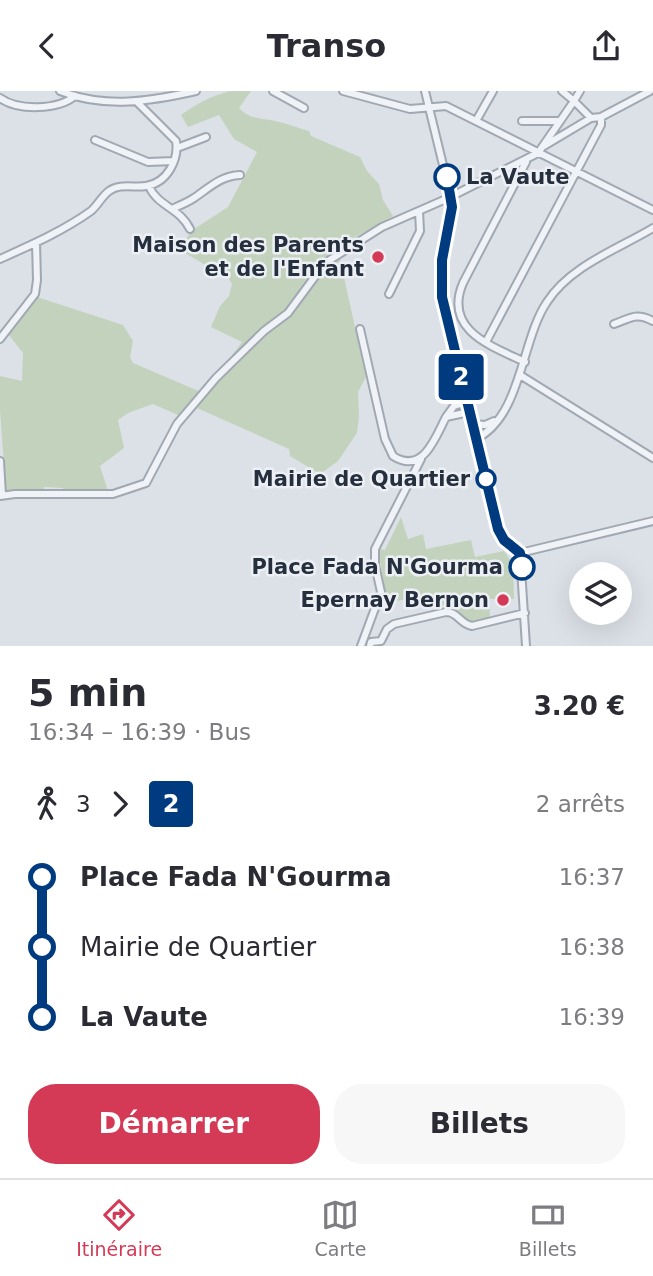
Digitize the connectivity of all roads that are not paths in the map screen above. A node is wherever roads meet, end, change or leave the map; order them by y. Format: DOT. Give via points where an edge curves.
graph roads {
  1 [pos="60,91"];
  2 [pos="197,91"];
  3 [pos="273,91"];
  4 [pos="343,91"];
  5 [pos="425,91"];
  6 [pos="493,91"];
  7 [pos="562,91"];
  8 [pos="580,91"];
  9 [pos="650,91"];
  10 [pos="75,96"];
  11 [pos="0,98"];
  12 [pos="574,101"];
  13 [pos="137,102"];
  14 [pos="304,108"];
  15 [pos="429,108"];
  16 [pos="601,117"];
  17 [pos="591,118"];
  18 [pos="475,121"];
  19 [pos="522,121"];
  20 [pos="560,121"];
  21 [pos="206,137"];
  22 [pos="95,140"];
  23 [pos="543,146"];
  24 [pos="177,148"];
  25 [pos="538,153"];
  26 [pos="527,160"];
  27 [pos="174,161"];
  28 [pos="575,171"];
  29 [pos="240,175"];
  30 [pos="149,186"];
  31 [pos="451,197"];
  32 [pos="174,208"];
  33 [pos="653,210"];
  34 [pos="419,211"];
  35 [pos="653,228"];
  36 [pos="190,229"];
  37 [pos="36,243"];
  38 [pos="0,259"];
  39 [pos="389,294"];
  40 [pos="653,321"];
  41 [pos="614,324"];
  42 [pos="359,329"];
  43 [pos="0,339"];
  44 [pos="486,342"];
  45 [pos="525,362"];
  46 [pos="520,375"];
  47 [pos="467,402"];
  48 [pos="470,412"];
  49 [pos="446,417"];
  50 [pos="496,420"];
  51 [pos="473,424"];
  52 [pos="476,439"];
  53 [pos="653,458"];
  54 [pos="421,459"];
  55 [pos="0,461"];
  56 [pos="1,496"];
  57 [pos="653,521"];
  58 [pos="520,553"];
  59 [pos="525,613"];
  60 [pos="361,646"];
  61 [pos="370,646"];
  62 [pos="526,646"];
  1 -- 10 [label="street"];
  2 -- 13 [label="street"];
  3 -- 14 [label="street"];
  4 -- 15 [label="street" via="403,108"];
  5 -- 15 [label="street"];
  6 -- 18 [label="street"];
  7 -- 12 [label="street"];
  8 -- 12 [label="street"];
  9 -- 16 [label="street"];
  10 -- 11 [label="street" via="48,106 12,104"];
  10 -- 13 [label="street"];
  12 -- 17 [label="street"];
  12 -- 20 [label="street"];
  13 -- 24 [label="street" via="172,135"];
  15 -- 18 [label="street" via="446,106"];
  15 -- 31 [label="street"];
  16 -- 17 [label="street"];
  16 -- 28 [label="street"];
  17 -- 23 [label="street"];
  18 -- 25 [label="street"];
  19 -- 20 [label="street"];
  20 -- 23 [label="street"];
  21 -- 24 [label="street"];
  22 -- 27 [label="street" via="148,162"];
  23 -- 25 [label="street"];
  24 -- 27 [label="street"];
  25 -- 26 [label="street"];
  25 -- 28 [label="street"];
  26 -- 31 [label="street"];
  26 -- 44 [label="street" via="459,295 463,322"];
  27 -- 30 [label="street" via="169,171"];
  28 -- 33 [label="street"];
  28 -- 44 [label="street"];
  29 -- 32 [label="street" via="208,186"];
  30 -- 32 [label="street" via="155,197"];
  30 -- 37 [label="street" via="111,190 90,211"];
  31 -- 34 [label="street"];
  31 -- 47 [label="street" via="442,297"];
  32 -- 36 [label="street"];
  34 -- 39 [label="street" via="420,231"];
  34 -- 56 [label="street" via="382,227 325,263 288,313 216,378 177,424 146,483 113,494"];
  35 -- 45 [label="street" via="583,268 558,288 537,320"];
  37 -- 38 [label="street"];
  37 -- 43 [label="street" via="35,294"];
  40 -- 41 [label="street" via="642,315"];
  42 -- 54 [label="street" via="388,450 402,460"];
  44 -- 45 [label="street"];
  45 -- 46 [label="street"];
  46 -- 50 [label="street"];
  46 -- 53 [label="street"];
  47 -- 48 [label="street"];
  47 -- 49 [label="street" via="454,406"];
  48 -- 49 [label="street"];
  48 -- 51 [label="street"];
  49 -- 54 [label="street"];
  50 -- 51 [label="street"];
  50 -- 52 [label="street"];
  51 -- 52 [label="street"];
  52 -- 58 [label="street" via="498,529"];
  54 -- 60 [label="street" via="375,549 381,592"];
  55 -- 56 [label="street"];
  57 -- 58 [label="street"];
  58 -- 59 [label="street"];
  59 -- 61 [label="street" via="472,626 446,612 394,624"];
  59 -- 62 [label="street"];
}
